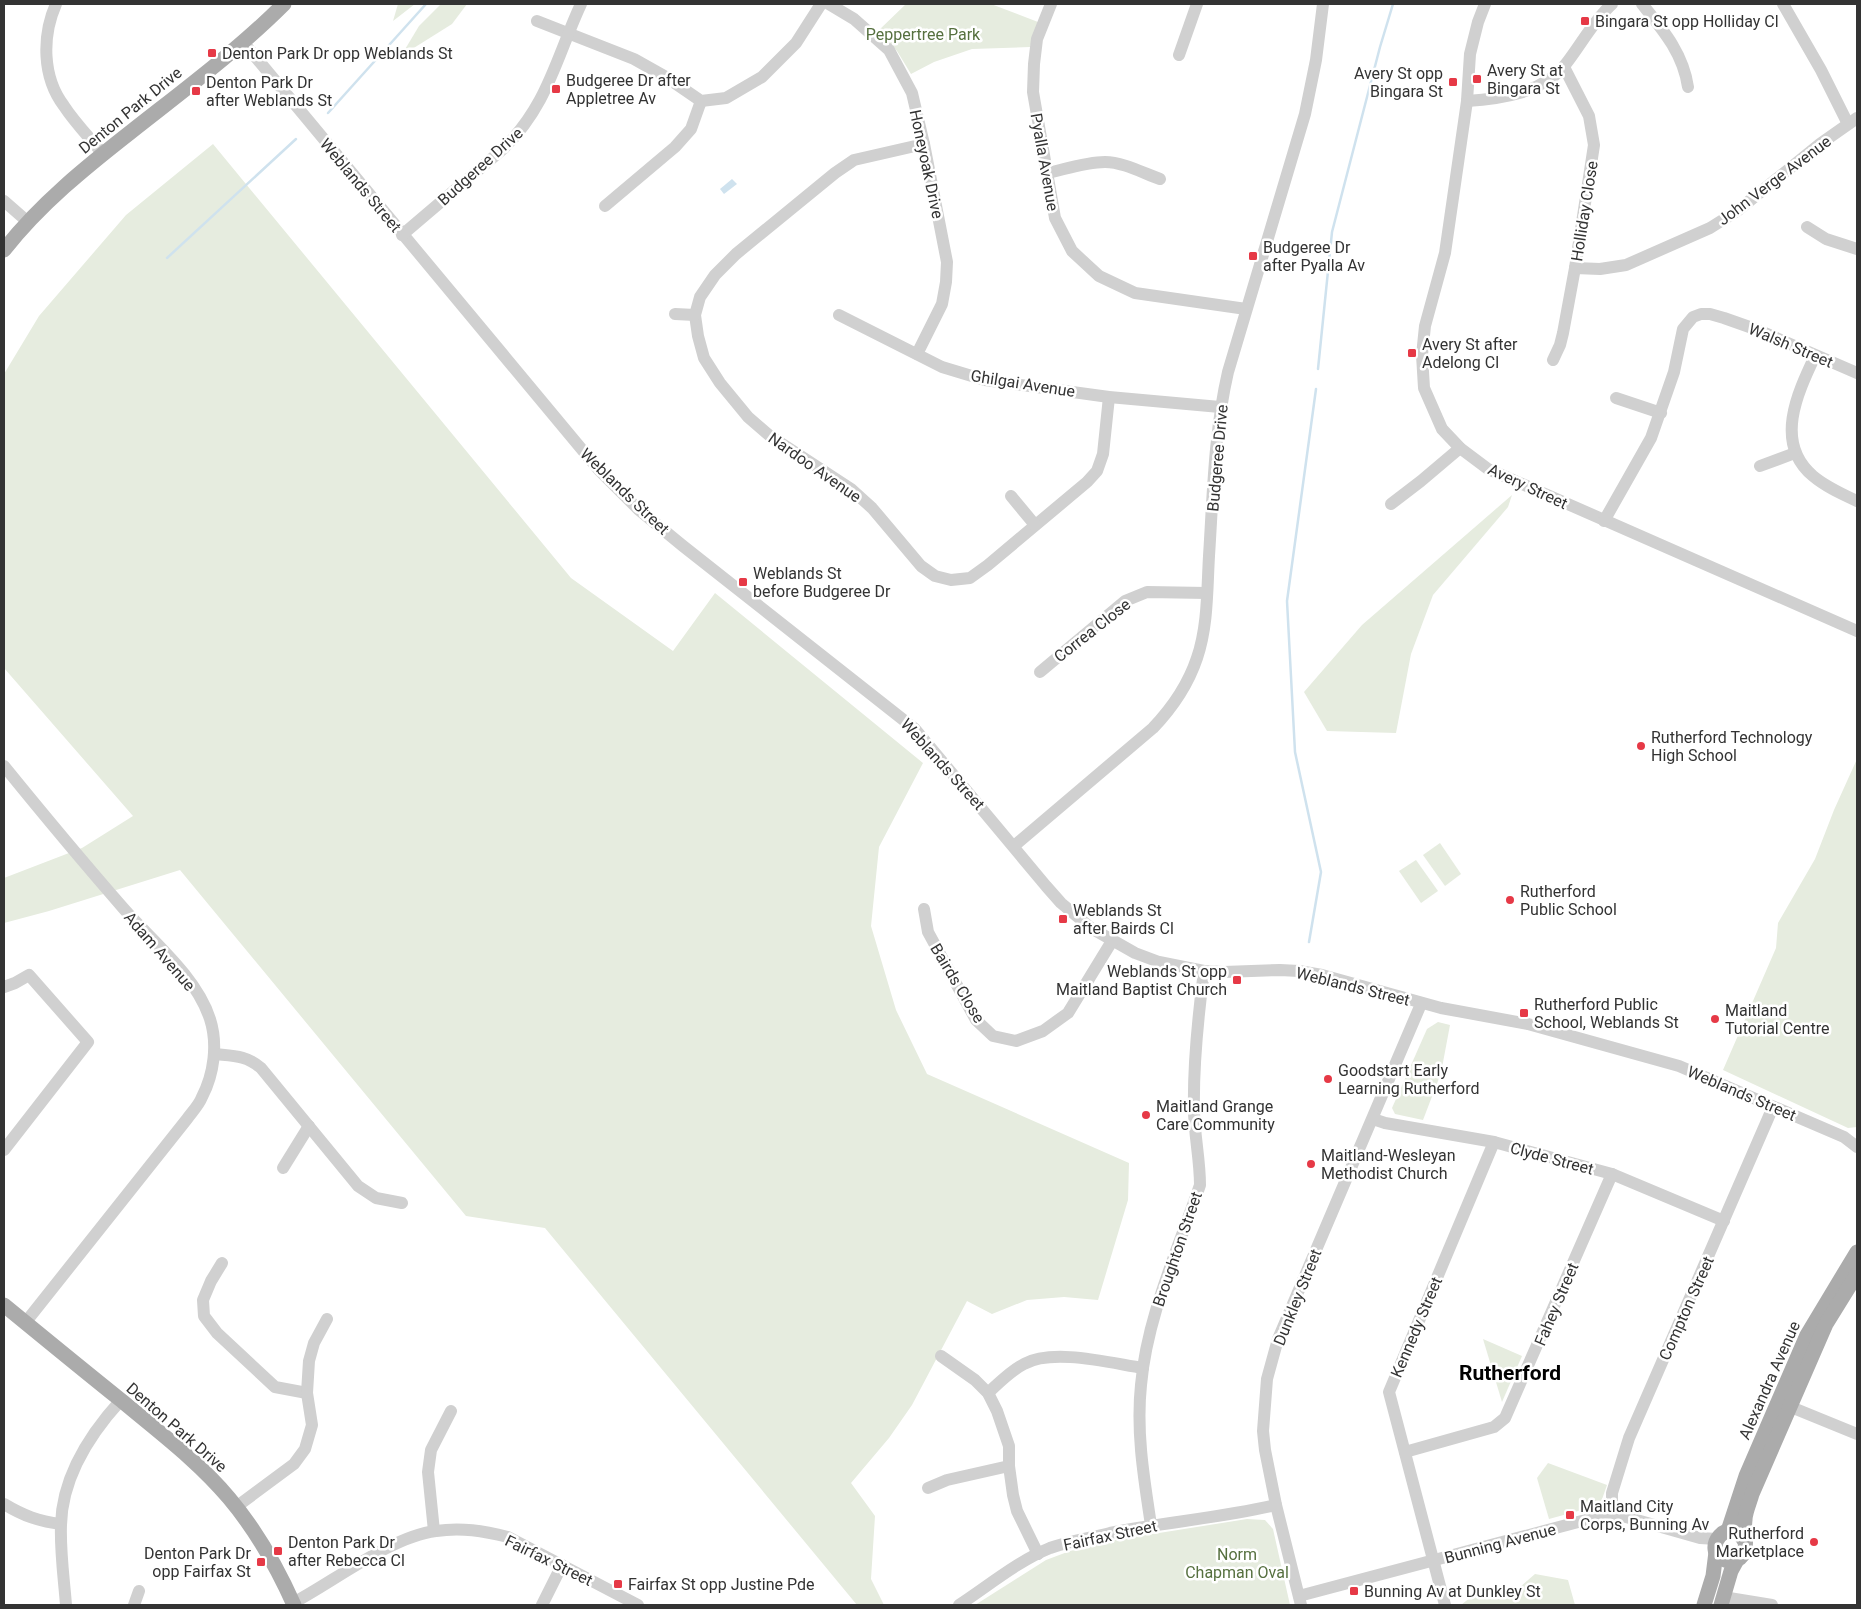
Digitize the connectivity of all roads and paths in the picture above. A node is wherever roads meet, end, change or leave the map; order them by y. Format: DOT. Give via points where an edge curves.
graph roads {
  1 [pos="53,4"];
  2 [pos="284,4"];
  3 [pos="581,4"];
  4 [pos="821,4"];
  5 [pos="829,4"];
  6 [pos="1052,4"];
  7 [pos="1197,4"];
  8 [pos="1323,4"];
  9 [pos="1485,4"];
  10 [pos="1612,4"];
  11 [pos="1642,4"];
  12 [pos="1783,4"];
  13 [pos="537,21"];
  14 [pos="569,33"];
  15 [pos="242,42"];
  16 [pos="1180,55"];
  17 [pos="1564,67"];
  18 [pos="1688,87"];
  19 [pos="701,101"];
  20 [pos="1468,101"];
  21 [pos="1853,121"];
  22 [pos="924,144"];
  23 [pos="103,154"];
  24 [pos="1048,173"];
  25 [pos="1160,180"];
  26 [pos="4,201"];
  27 [pos="605,206"];
  28 [pos="28,222"];
  29 [pos="1807,228"];
  30 [pos="402,235"];
  31 [pos="1857,249"];
  32 [pos="4,250"];
  33 [pos="1575,268"];
  34 [pos="1246,309"];
  35 [pos="675,314"];
  36 [pos="839,315"];
  37 [pos="695,316"];
  38 [pos="918,354"];
  39 [pos="1815,356"];
  40 [pos="1553,360"];
  41 [pos="1857,373"];
  42 [pos="1109,397"];
  43 [pos="1616,398"];
  44 [pos="1220,407"];
  45 [pos="1660,413"];
  46 [pos="1460,448"];
  47 [pos="1795,452"];
  48 [pos="1760,466"];
  49 [pos="1011,496"];
  50 [pos="1857,501"];
  51 [pos="1390,504"];
  52 [pos="1604,521"];
  53 [pos="1035,525"];
  54 [pos="1207,593"];
  55 [pos="1857,631"];
  56 [pos="1040,672"];
  57 [pos="4,766"];
  58 [pos="1014,846"];
  59 [pos="924,909"];
  60 [pos="1112,941"];
  61 [pos="1204,971"];
  62 [pos="4,987"];
  63 [pos="1421,1004"];
  64 [pos="214,1054"];
  65 [pos="1773,1107"];
  66 [pos="1373,1119"];
  67 [pos="309,1126"];
  68 [pos="1857,1136"];
  69 [pos="1844,1137"];
  70 [pos="1494,1142"];
  71 [pos="1857,1148"];
  72 [pos="4,1150"];
  73 [pos="283,1168"];
  74 [pos="1612,1174"];
  75 [pos="402,1203"];
  76 [pos="1724,1221"];
  77 [pos="1857,1252"];
  78 [pos="222,1263"];
  79 [pos="1857,1274"];
  80 [pos="4,1305"];
  81 [pos="327,1319"];
  82 [pos="25,1323"];
  83 [pos="941,1356"];
  84 [pos="1142,1368"];
  85 [pos="307,1393"];
  86 [pos="988,1393"];
  87 [pos="121,1400"];
  88 [pos="1785,1404"];
  89 [pos="451,1410"];
  90 [pos="1857,1434"];
  91 [pos="1405,1452"];
  92 [pos="1009,1466"];
  93 [pos="928,1488"];
  94 [pos="4,1504"];
  95 [pos="1276,1505"];
  96 [pos="236,1507"];
  97 [pos="1612,1513"];
  98 [pos="61,1524"];
  99 [pos="1151,1525"];
  100 [pos="434,1531"];
  101 [pos="1719,1542"];
  102 [pos="1745,1542"];
  103 [pos="1038,1554"];
  104 [pos="1434,1560"];
  105 [pos="1737,1560"];
  106 [pos="562,1565"];
  107 [pos="139,1591"];
  108 [pos="1300,1601"];
  109 [pos="1722,1601"];
  110 [pos="293,1604"];
  111 [pos="66,1605"];
  112 [pos="134,1605"];
  113 [pos="542,1605"];
  114 [pos="638,1605"];
  115 [pos="959,1605"];
  116 [pos="1445,1605"];
  117 [pos="1704,1605"];
  118 [pos="1772,1605"];
  1 -- 23 [label="street" via="46,49 49,75 62,105"];
  2 -- 15 [label="main road, Denton Park Drive"];
  3 -- 14 [label="street, Budgeree Drive"];
  4 -- 19 [label="street" via="796,43 762,77 726,98"];
  5 -- 22 [label="street, Honeyoak Drive" via="854,19 889,50 912,93"];
  6 -- 24 [label="street, Pyalla Avenue" via="1037,39 1033,92"];
  7 -- 16 [label="street"];
  8 -- 34 [label="street, Budgeree Drive" via="1305,114"];
  9 -- 20 [label="street, Avery Street" via="1470,54"];
  10 -- 17 [label="street"];
  11 -- 18 [label="street" via="1674,46 1686,70"];
  12 -- 21 [label="street"];
  13 -- 14 [label="street"];
  14 -- 19 [label="street" via="634,59"];
  14 -- 30 [label="street, Budgeree Drive" via="542,99 516,136"];
  15 -- 23 [label="main road, Denton Park Drive"];
  15 -- 30 [label="street, Weblands Street"];
  17 -- 20 [label="street" via="1547,80 1513,96"];
  17 -- 33 [label="street, Holliday Close" via="1589,116 1594,145"];
  19 -- 27 [label="street" via="686,135"];
  20 -- 46 [label="street, Avery Street" via="1445,253 1425,326 1422,355 1424,388 1442,429"];
  21 -- 33 [label="street, John Verge Avenue" via="1710,228 1626,265"];
  22 -- 37 [label="street, Nardoo Avenue" via="854,160 835,173 715,274 700,297"];
  22 -- 38 [label="street, Honeyoak Drive" via="947,262 942,304"];
  23 -- 28 [label="main road, Denton Park Drive"];
  24 -- 25 [label="street" via="1106,162 1120,164"];
  24 -- 34 [label="street, Pyalla Avenue" via="1055,218 1072,251 1099,276 1135,293"];
  26 -- 28 [label="street"];
  28 -- 32 [label="main road, Denton Park Drive"];
  29 -- 31 [label="street" via="1831,241"];
  30 -- 58 [label="street, Weblands Street" via="571,438 638,509 908,722"];
  33 -- 40 [label="street, Holliday Close" via="1560,345"];
  34 -- 44 [label="street, Budgeree Drive"];
  35 -- 37 [label="street"];
  36 -- 38 [label="street, Ghilgai Avenue"];
  37 -- 53 [label="street, Nardoo Avenue" via="704,358 720,384 748,416 770,436 851,489 872,508 921,566 935,576 952,580 970,578"];
  38 -- 42 [label="street, Ghilgai Avenue" via="942,367 985,380"];
  39 -- 41 [label="street, Walsh Street"];
  39 -- 45 [label="street, Walsh Street" via="1724,318 1701,314 1693,316 1683,329 1674,372"];
  39 -- 47 [label="street" via="1794,404"];
  42 -- 44 [label="street, Ghilgai Avenue"];
  42 -- 53 [label="street, Nardoo Avenue" via="1103,454 1097,471"];
  43 -- 45 [label="street"];
  44 -- 54 [label="street, Budgeree Drive"];
  45 -- 52 [label="street, Walsh Street" via="1644,452"];
  46 -- 51 [label="street"];
  46 -- 52 [label="street, Avery Street" via="1488,469"];
  47 -- 48 [label="street"];
  47 -- 50 [label="street" via="1814,477"];
  49 -- 53 [label="street"];
  52 -- 55 [label="street, Avery Street"];
  54 -- 56 [label="street, Correa Close" via="1147,592 1126,601"];
  54 -- 58 [label="street, Budgeree Drive" via="1198,656 1170,710"];
  57 -- 64 [label="street, Adam Avenue" via="124,909 193,984 210,1020"];
  58 -- 60 [label="street, Weblands Street" via="1062,903"];
  59 -- 60 [label="street, Bairds Close" via="928,932 976,1020 993,1036 1016,1041 1043,1031 1068,1013"];
  60 -- 61 [label="street, Weblands Street" via="1159,962"];
  61 -- 63 [label="street, Weblands Street" via="1299,971"];
  61 -- 84 [label="street, Broughton Street" via="1194,1064 1200,1185 1155,1314"];
  62 -- 72 [label="street" via="29,975 88,1042"];
  63 -- 65 [label="street, Weblands Street" via="1519,1021 1653,1058"];
  63 -- 66 [label="street, Dunkley Street"];
  64 -- 67 [label="street" via="252,1060"];
  64 -- 82 [label="street, Adam Avenue" via="202,1097 187,1119"];
  65 -- 69 [label="street, Weblands Street"];
  65 -- 76 [label="street, Compton Street"];
  66 -- 70 [label="street, Clyde Street"];
  66 -- 95 [label="street, Dunkley Street" via="1278,1339 1267,1379 1263,1431"];
  67 -- 73 [label="street"];
  67 -- 75 [label="street" via="358,1186 376,1198"];
  68 -- 69 [label="street, Weblands Street"];
  69 -- 71 [label="street, Weblands Street"];
  70 -- 74 [label="street, Clyde Street"];
  70 -- 91 [label="street, Kennedy Street" via="1389,1392"];
  74 -- 76 [label="street, Clyde Street"];
  74 -- 91 [label="street, Fahey Street" via="1505,1418 1494,1427"];
  76 -- 97 [label="street, Compton Street" via="1629,1438 1612,1494"];
  77 -- 88 [label="main road, Alexandra Avenue" via="1807,1335"];
  78 -- 85 [label="street" via="203,1300 204,1316 217,1333 275,1387"];
  79 -- 88 [label="main road, Alexandra Avenue" via="1826,1324"];
  80 -- 82 [label="main road, Denton Park Drive"];
  81 -- 85 [label="street" via="309,1361"];
  82 -- 87 [label="main road, Denton Park Drive"];
  83 -- 86 [label="street"];
  84 -- 86 [label="street" via="1055,1356 1040,1357 1009,1373"];
  84 -- 99 [label="street, Broughton Street" via="1140,1433"];
  85 -- 96 [label="street" via="312,1425 306,1449 294,1464"];
  86 -- 92 [label="street" via="1004,1428 1009,1446"];
  87 -- 96 [label="main road, Denton Park Drive" via="186,1454"];
  87 -- 98 [label="street" via="90,1438 76,1465 65,1498"];
  88 -- 90 [label="street"];
  88 -- 101 [label="main road, Alexandra Avenue" via="1742,1485"];
  88 -- 102 [label="main road, Alexandra Avenue" via="1744,1519"];
  89 -- 100 [label="street" via="431,1450 428,1472"];
  91 -- 104 [label="street, Kennedy Street"];
  92 -- 93 [label="street" via="947,1480"];
  92 -- 103 [label="street" via="1017,1511"];
  94 -- 98 [label="street" via="23,1516"];
  95 -- 99 [label="street, Fairfax Street"];
  95 -- 108 [label="street, Dunkley Street"];
  96 -- 110 [label="main road, Denton Park Drive" via="269,1556"];
  97 -- 101 [label="street"];
  97 -- 104 [label="street, Bunning Avenue"];
  98 -- 111 [label="street"];
  99 -- 103 [label="street, Fairfax Street" via="1064,1544"];
  100 -- 106 [label="street, Fairfax Street" via="486,1531 508,1538"];
  100 -- 110 [label="street, Fairfax Street" via="380,1552"];
  101 -- 102 [label="main road" via="1739,1533"];
  101 -- 105 [label="main road" via="1723,1560"];
  101 -- 117 [label="main road, Alexandra Avenue"];
  102 -- 105 [label="main road" via="1744,1552"];
  103 -- 115 [label="street, Fairfax Street"];
  104 -- 108 [label="street, Bunning Avenue"];
  104 -- 116 [label="street, Kennedy Street"];
  105 -- 109 [label="main road"];
  106 -- 113 [label="street"];
  106 -- 114 [label="street, Fairfax Street"];
  107 -- 112 [label="street"];
  109 -- 118 [label="street"];
}
